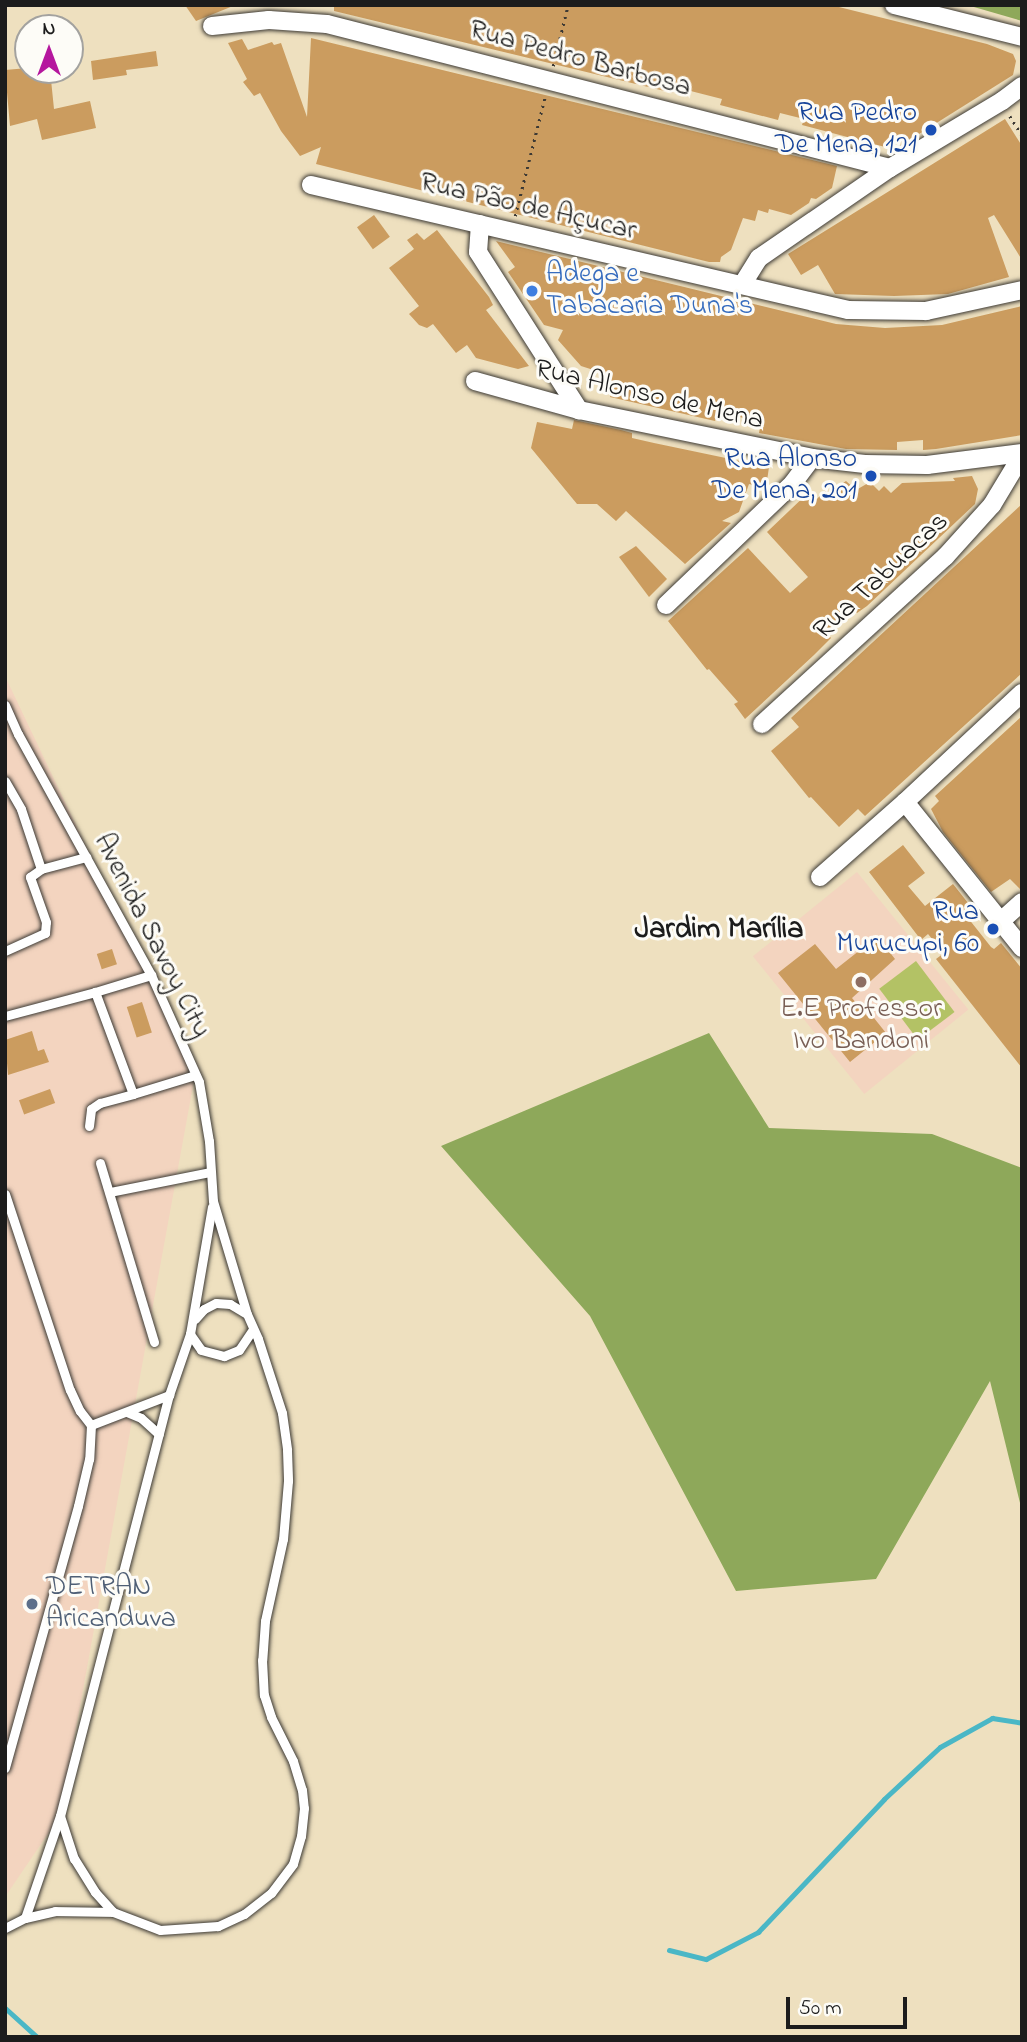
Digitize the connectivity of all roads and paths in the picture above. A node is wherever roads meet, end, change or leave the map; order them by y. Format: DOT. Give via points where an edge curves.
graph roads {
  1 [pos="568,5"];
  2 [pos="894,5"];
  3 [pos="212,26"];
  4 [pos="1022,37"];
  5 [pos="550,79"];
  6 [pos="1022,86"];
  7 [pos="1002,101"];
  8 [pos="1022,135"];
  9 [pos="890,168"];
  10 [pos="311,184"];
  11 [pos="480,224"];
  12 [pos="511,231"];
  13 [pos="742,285"];
  14 [pos="1022,290"];
  15 [pos="475,381"];
  16 [pos="579,410"];
  17 [pos="1022,454"];
  18 [pos="812,458"];
  19 [pos="666,605"];
  20 [pos="1022,693"];
  21 [pos="5,705"];
  22 [pos="762,724"];
  23 [pos="5,781"];
  24 [pos="905,802"];
  25 [pos="86,856"];
  26 [pos="41,869"];
  27 [pos="820,877"];
  28 [pos="1022,902"];
  29 [pos="1001,921"];
  30 [pos="1022,948"];
  31 [pos="5,951"];
  32 [pos="151,975"];
  33 [pos="95,992"];
  34 [pos="5,1016"];
  35 [pos="195,1075"];
  36 [pos="133,1094"];
  37 [pos="89,1126"];
  38 [pos="100,1163"];
  39 [pos="210,1172"];
  40 [pos="110,1192"];
  41 [pos="5,1194"];
  42 [pos="213,1201"];
  43 [pos="247,1314"];
  44 [pos="253,1329"];
  45 [pos="190,1330"];
  46 [pos="154,1342"];
  47 [pos="169,1395"];
  48 [pos="127,1412"];
  49 [pos="91,1425"];
  50 [pos="159,1434"];
  51 [pos="5,1768"];
  52 [pos="60,1816"];
  53 [pos="113,1912"];
  54 [pos="25,1918"];
  55 [pos="5,1928"];
  1 -- 5 [label="path"];
  2 -- 4 [label="street"];
  3 -- 5 [label="street, Rua Pedro Barbosa" via="281,20 327,24"];
  5 -- 9 [label="street, Rua Pedro Barbosa"];
  5 -- 12 [label="path"];
  6 -- 7 [label="street"];
  7 -- 8 [label="path"];
  7 -- 9 [label="street"];
  9 -- 13 [label="street" via="759,258"];
  10 -- 11 [label="street, Rua Pão de Açucar"];
  11 -- 12 [label="street, Rua Pão de Açucar"];
  11 -- 16 [label="street" via="478,252"];
  12 -- 13 [label="street, Rua Pão de Açucar"];
  13 -- 14 [label="street, Rua Pão de Açucar" via="848,310 889,313 959,306"];
  15 -- 16 [label="street, Rua Alonso de Mena"];
  16 -- 18 [label="street, Rua Alonso de Mena"];
  17 -- 18 [label="street, Rua Alonso de Mena" via="927,466"];
  17 -- 22 [label="street, Rua Tabuacas" via="992,505 945,557"];
  18 -- 19 [label="street" via="793,483"];
  20 -- 24 [label="street"];
  21 -- 25 [label="lane, Avenida Savoy City"];
  23 -- 26 [label="lane" via="21,809"];
  24 -- 27 [label="street"];
  24 -- 29 [label="street"];
  25 -- 26 [label="lane"];
  25 -- 32 [label="lane, Avenida Savoy City"];
  26 -- 31 [label="lane" via="30,877 46,922 45,933"];
  28 -- 29 [label="street"];
  29 -- 30 [label="street"];
  32 -- 33 [label="lane"];
  32 -- 35 [label="lane, Avenida Savoy City"];
  33 -- 34 [label="lane"];
  33 -- 36 [label="lane"];
  35 -- 36 [label="lane"];
  35 -- 39 [label="lane, Avenida Savoy City" via="209,1141"];
  36 -- 37 [label="lane" via="91,1109"];
  38 -- 40 [label="lane"];
  39 -- 40 [label="lane"];
  39 -- 42 [label="lane, Avenida Savoy City"];
  40 -- 46 [label="lane"];
  41 -- 49 [label="lane" via="70,1390"];
  42 -- 43 [label="lane"];
  42 -- 45 [label="lane"];
  43 -- 44 [label="lane"];
  43 -- 45 [label="lane" via="230,1304 216,1303 199,1313"];
  44 -- 45 [label="lane" via="239,1350 224,1356 201,1350"];
  44 -- 53 [label="lane" via="282,1413 288,1481 283,1539 265,1621 264,1695 302,1790 301,1836 293,1864 271,1893 244,1914 218,1926 160,1930"];
  45 -- 47 [label="lane"];
  47 -- 48 [label="lane"];
  47 -- 50 [label="lane"];
  48 -- 49 [label="lane"];
  48 -- 50 [label="lane"];
  49 -- 51 [label="lane" via="89,1460"];
  50 -- 52 [label="lane"];
  52 -- 53 [label="lane" via="83,1876"];
  52 -- 54 [label="lane"];
  53 -- 54 [label="lane" via="55,1911"];
  54 -- 55 [label="lane"];
}
